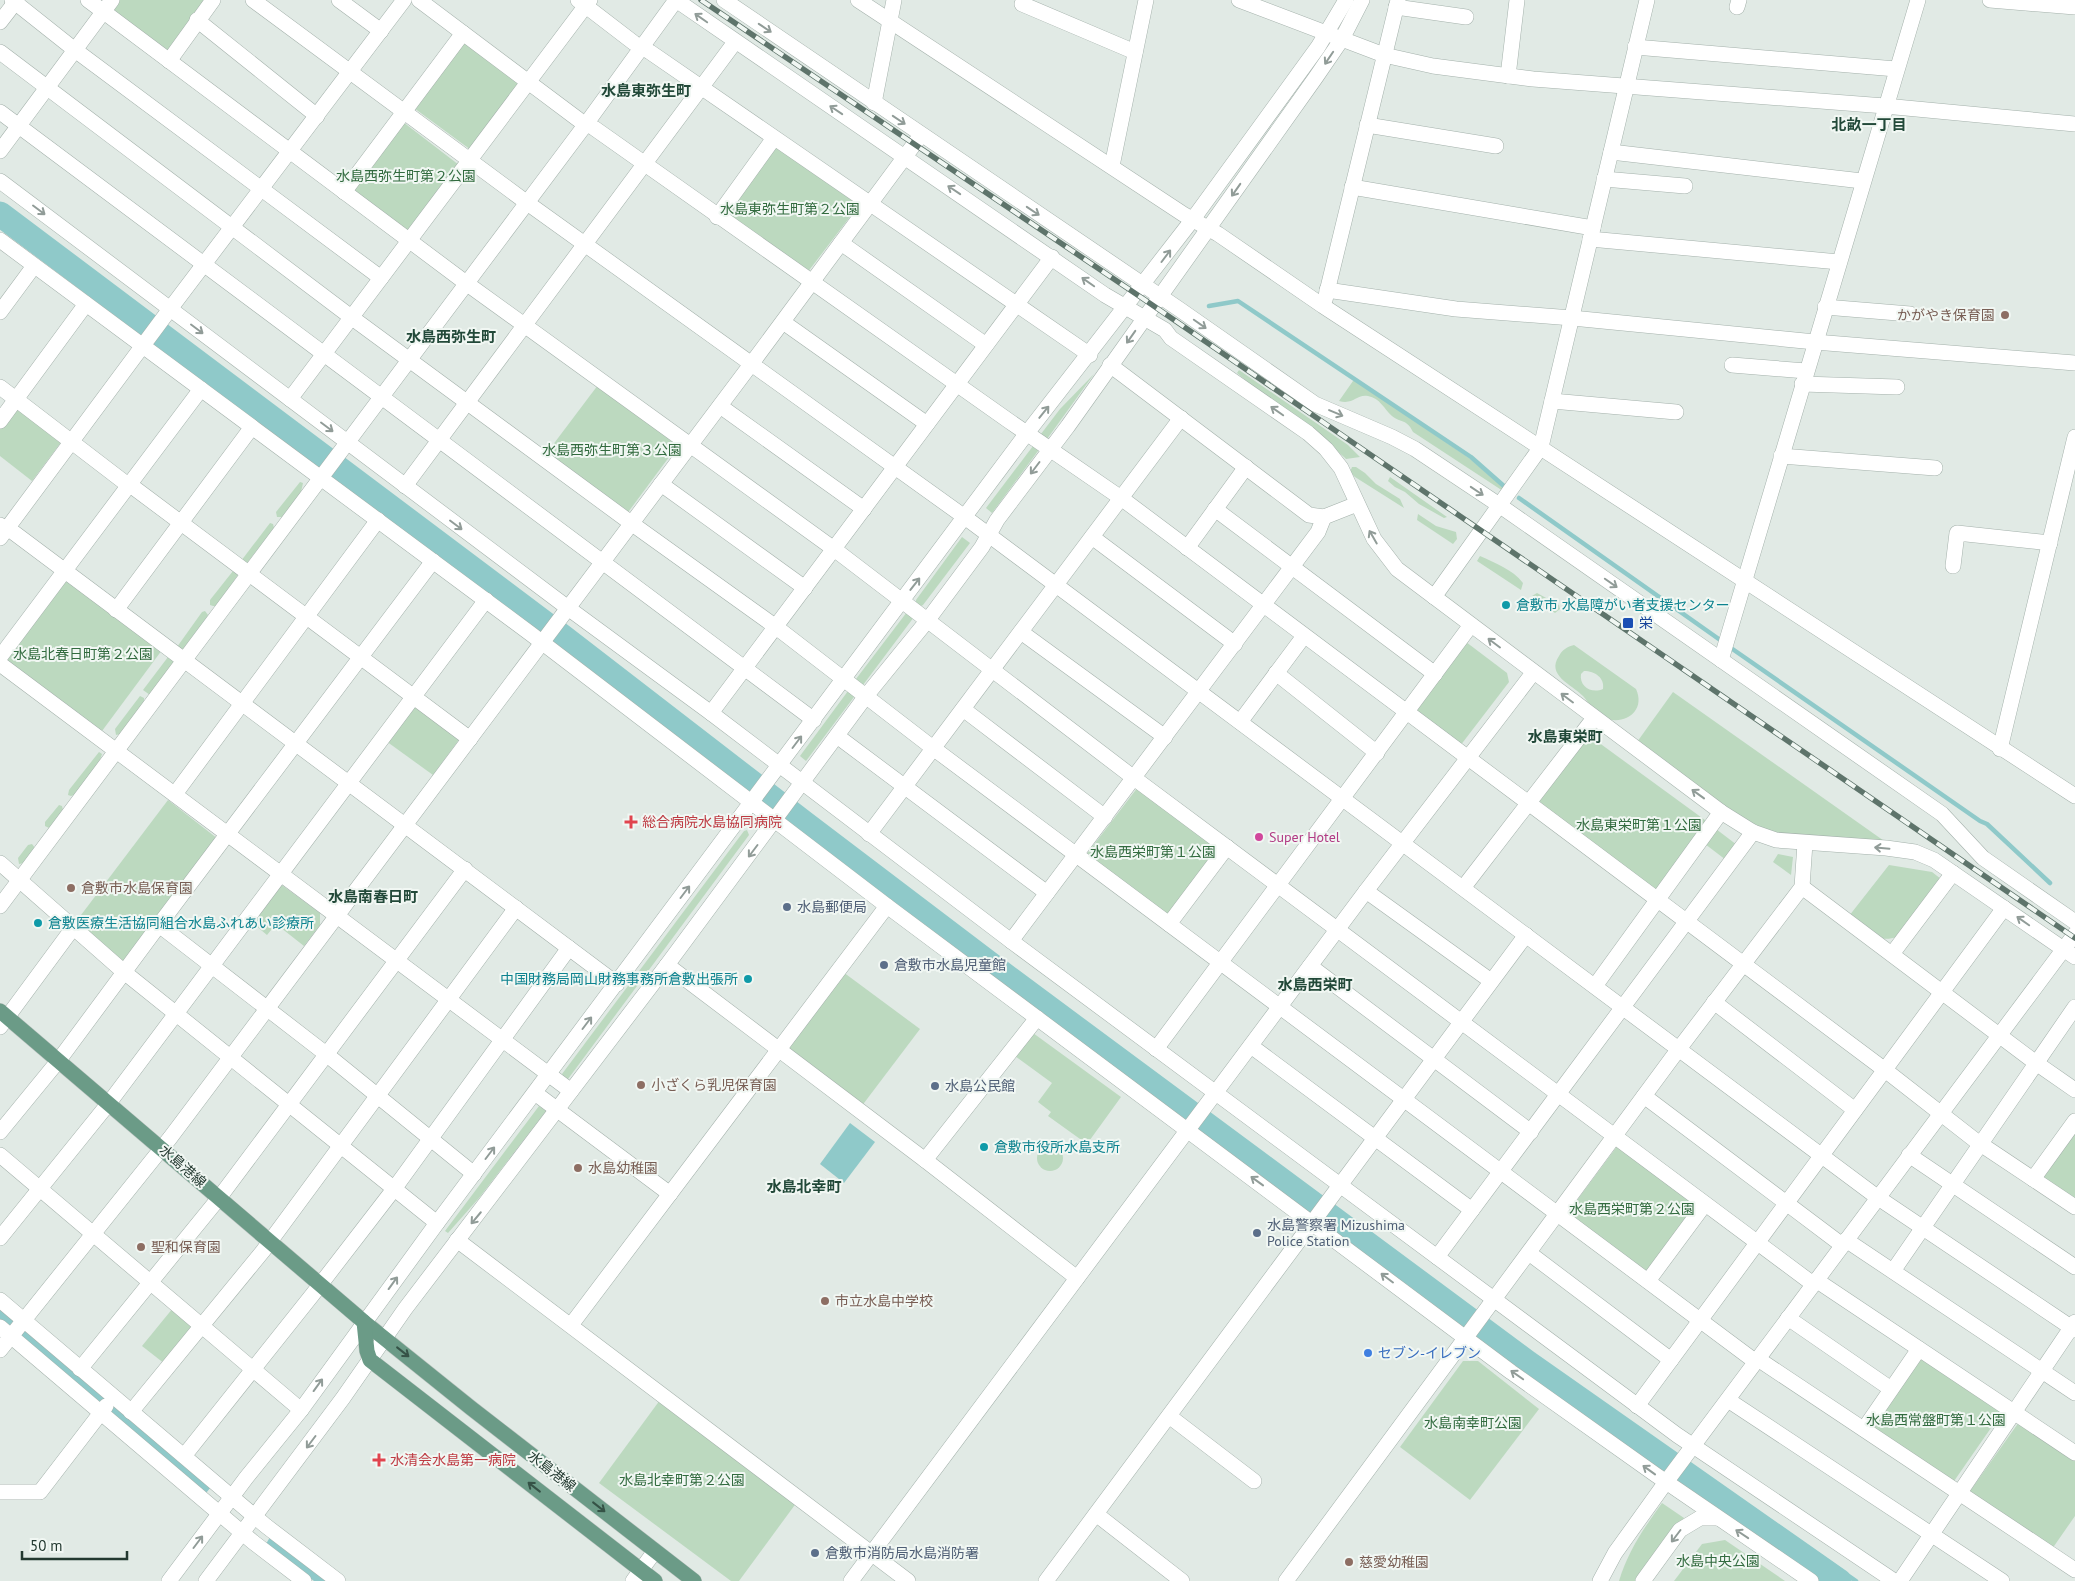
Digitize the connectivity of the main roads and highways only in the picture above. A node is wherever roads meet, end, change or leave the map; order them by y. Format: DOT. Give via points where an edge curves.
graph roads {
  1 [pos="2,1018"];
  2 [pos="364,1322"];
  3 [pos="637,1576"];
  4 [pos="655,1581"];
  5 [pos="694,1581"];
  1 -- 2 [label="main road, 水島港線" via="59,1060"];
  3 -- 2 [label="main road, 水島港線, one-way" via="370,1360"];
  2 -- 5 [label="main road, 水島港線, one-way"];
  3 -- 4 [label="main road, 水島港線"];
}
